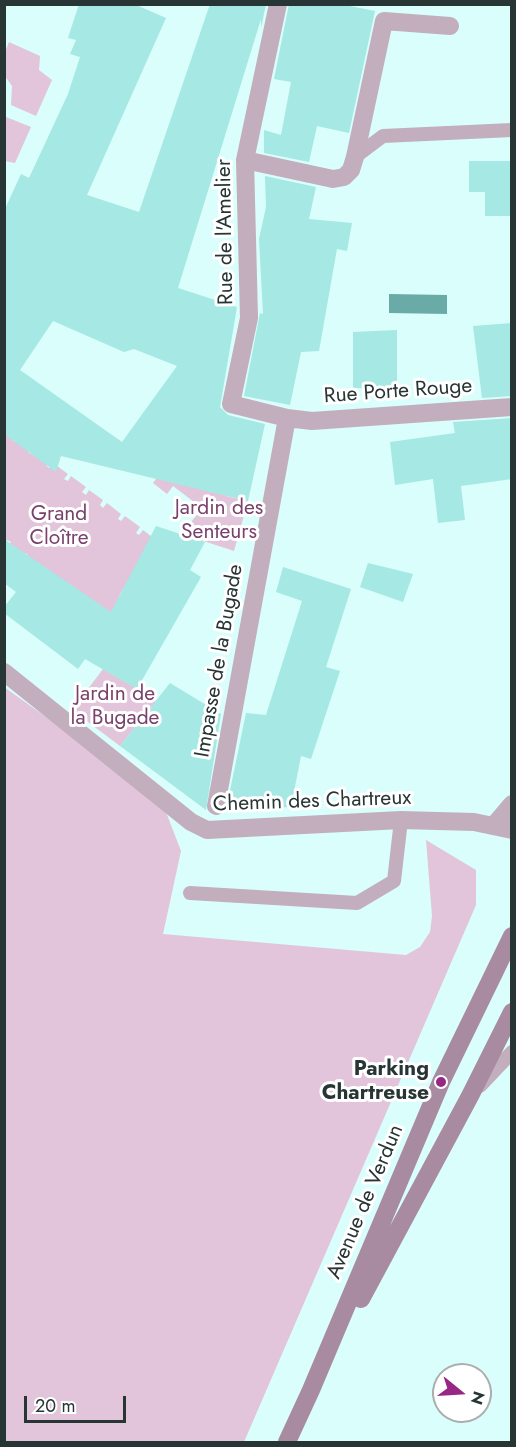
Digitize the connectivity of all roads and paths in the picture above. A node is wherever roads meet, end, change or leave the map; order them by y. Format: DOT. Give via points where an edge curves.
graph roads {
  1 [pos="278,4"];
  2 [pos="450,26"];
  3 [pos="512,130"];
  4 [pos="355,157"];
  5 [pos="244,160"];
  6 [pos="512,407"];
  7 [pos="287,418"];
  8 [pos="4,672"];
  9 [pos="512,804"];
  10 [pos="216,806"];
  11 [pos="401,820"];
  12 [pos="503,827"];
  13 [pos="190,892"];
  14 [pos="512,936"];
  15 [pos="512,1012"];
  16 [pos="512,1052"];
  17 [pos="470,1096"];
  18 [pos="311,1390"];
  19 [pos="287,1443"];
  1 -- 5 [label="street, Rue de l'Amelier"];
  2 -- 4 [label="street" via="384,21"];
  3 -- 4 [label="lane" via="383,136"];
  4 -- 5 [label="street" via="344,177 333,179"];
  5 -- 7 [label="street, Rue de l'Amelier" via="249,318 231,404"];
  6 -- 7 [label="street, Rue Porte Rouge" via="312,421"];
  7 -- 10 [label="street, Impasse de la Bugade"];
  8 -- 11 [label="street, Chemin des Chartreux" via="191,822 207,830"];
  9 -- 12 [label="street, Chemin des Chartreux"];
  11 -- 12 [label="street, Chemin des Chartreux"];
  11 -- 13 [label="lane" via="394,882 357,903"];
  14 -- 18 [label="main road, Avenue de Verdun" via="441,1082"];
  15 -- 17 [label="main road, Avenue de Verdun"];
  16 -- 17 [label="lane"];
  17 -- 18 [label="main road, Avenue de Verdun"];
  18 -- 19 [label="main road, Avenue de Verdun"];
}
